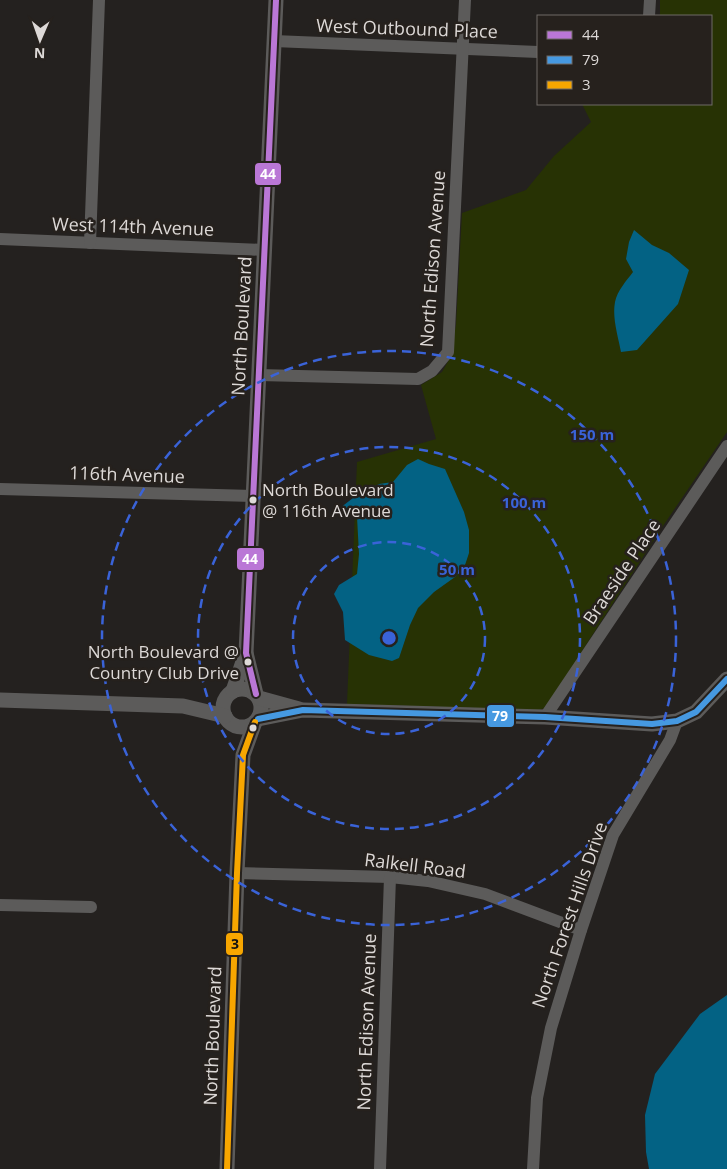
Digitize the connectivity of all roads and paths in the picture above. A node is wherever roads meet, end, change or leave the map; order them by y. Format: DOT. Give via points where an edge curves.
graph roads {
  1 [pos="99,0"];
  2 [pos="276,0"];
  3 [pos="465,0"];
  4 [pos="650,0"];
  5 [pos="649,15"];
  6 [pos="274,41"];
  7 [pos="463,49"];
  8 [pos="537,52"];
  9 [pos="0,239"];
  10 [pos="90,243"];
  11 [pos="264,250"];
  12 [pos="259,375"];
  13 [pos="727,446"];
  14 [pos="0,489"];
  15 [pos="252,496"];
  16 [pos="246,653"];
  17 [pos="727,680"];
  18 [pos="229,694"];
  19 [pos="258,696"];
  20 [pos="0,700"];
  21 [pos="183,706"];
  22 [pos="303,710"];
  23 [pos="545,717"];
  24 [pos="227,719"];
  25 [pos="256,721"];
  26 [pos="677,721"];
  27 [pos="242,755"];
  28 [pos="237,873"];
  29 [pos="390,877"];
  30 [pos="0,905"];
  31 [pos="91,907"];
  32 [pos="581,930"];
  33 [pos="227,1169"];
  34 [pos="380,1169"];
  35 [pos="534,1169"];
  1 -- 10 [label="street"];
  2 -- 6 [label="street, North Boulevard"];
  3 -- 7 [label="street, North Edison Avenue"];
  4 -- 5 [label="street"];
  6 -- 7 [label="street, West Outbound Place"];
  6 -- 11 [label="street, North Boulevard"];
  7 -- 8 [label="street, West Outbound Place"];
  7 -- 12 [label="street, North Edison Avenue" via="448,352 432,372 418,379"];
  9 -- 10 [label="street, West 114th Avenue"];
  10 -- 11 [label="street, West 114th Avenue"];
  11 -- 12 [label="street, North Boulevard"];
  12 -- 15 [label="street, North Boulevard"];
  13 -- 23 [label="street, Braeside Place"];
  14 -- 15 [label="street, 116th Avenue"];
  15 -- 16 [label="street, North Boulevard"];
  16 -- 18 [label="street, North Boulevard"];
  16 -- 19 [label="street, North Boulevard"];
  17 -- 26 [label="street" via="696,712"];
  18 -- 19 [label="street" via="246,689"];
  18 -- 21 [label="street"];
  18 -- 24 [label="street" via="223,709"];
  19 -- 22 [label="street"];
  19 -- 25 [label="street" via="262,709"];
  20 -- 21 [label="street"];
  21 -- 24 [label="street"];
  22 -- 23 [label="street"];
  22 -- 25 [label="street"];
  23 -- 26 [label="street" via="652,724"];
  24 -- 25 [label="street" via="243,727"];
  24 -- 27 [label="street, North Boulevard"];
  25 -- 27 [label="street, North Boulevard"];
  26 -- 32 [label="street, North Forest Hills Drive" via="670,740 613,835"];
  27 -- 28 [label="street, North Boulevard"];
  28 -- 29 [label="street, Ralkell Road"];
  28 -- 33 [label="street, North Boulevard"];
  29 -- 32 [label="street, Ralkell Road" via="428,881 485,894"];
  29 -- 34 [label="street, North Edison Avenue"];
  30 -- 31 [label="street"];
  32 -- 35 [label="street, North Forest Hills Drive" via="551,1028 537,1098"];
}
